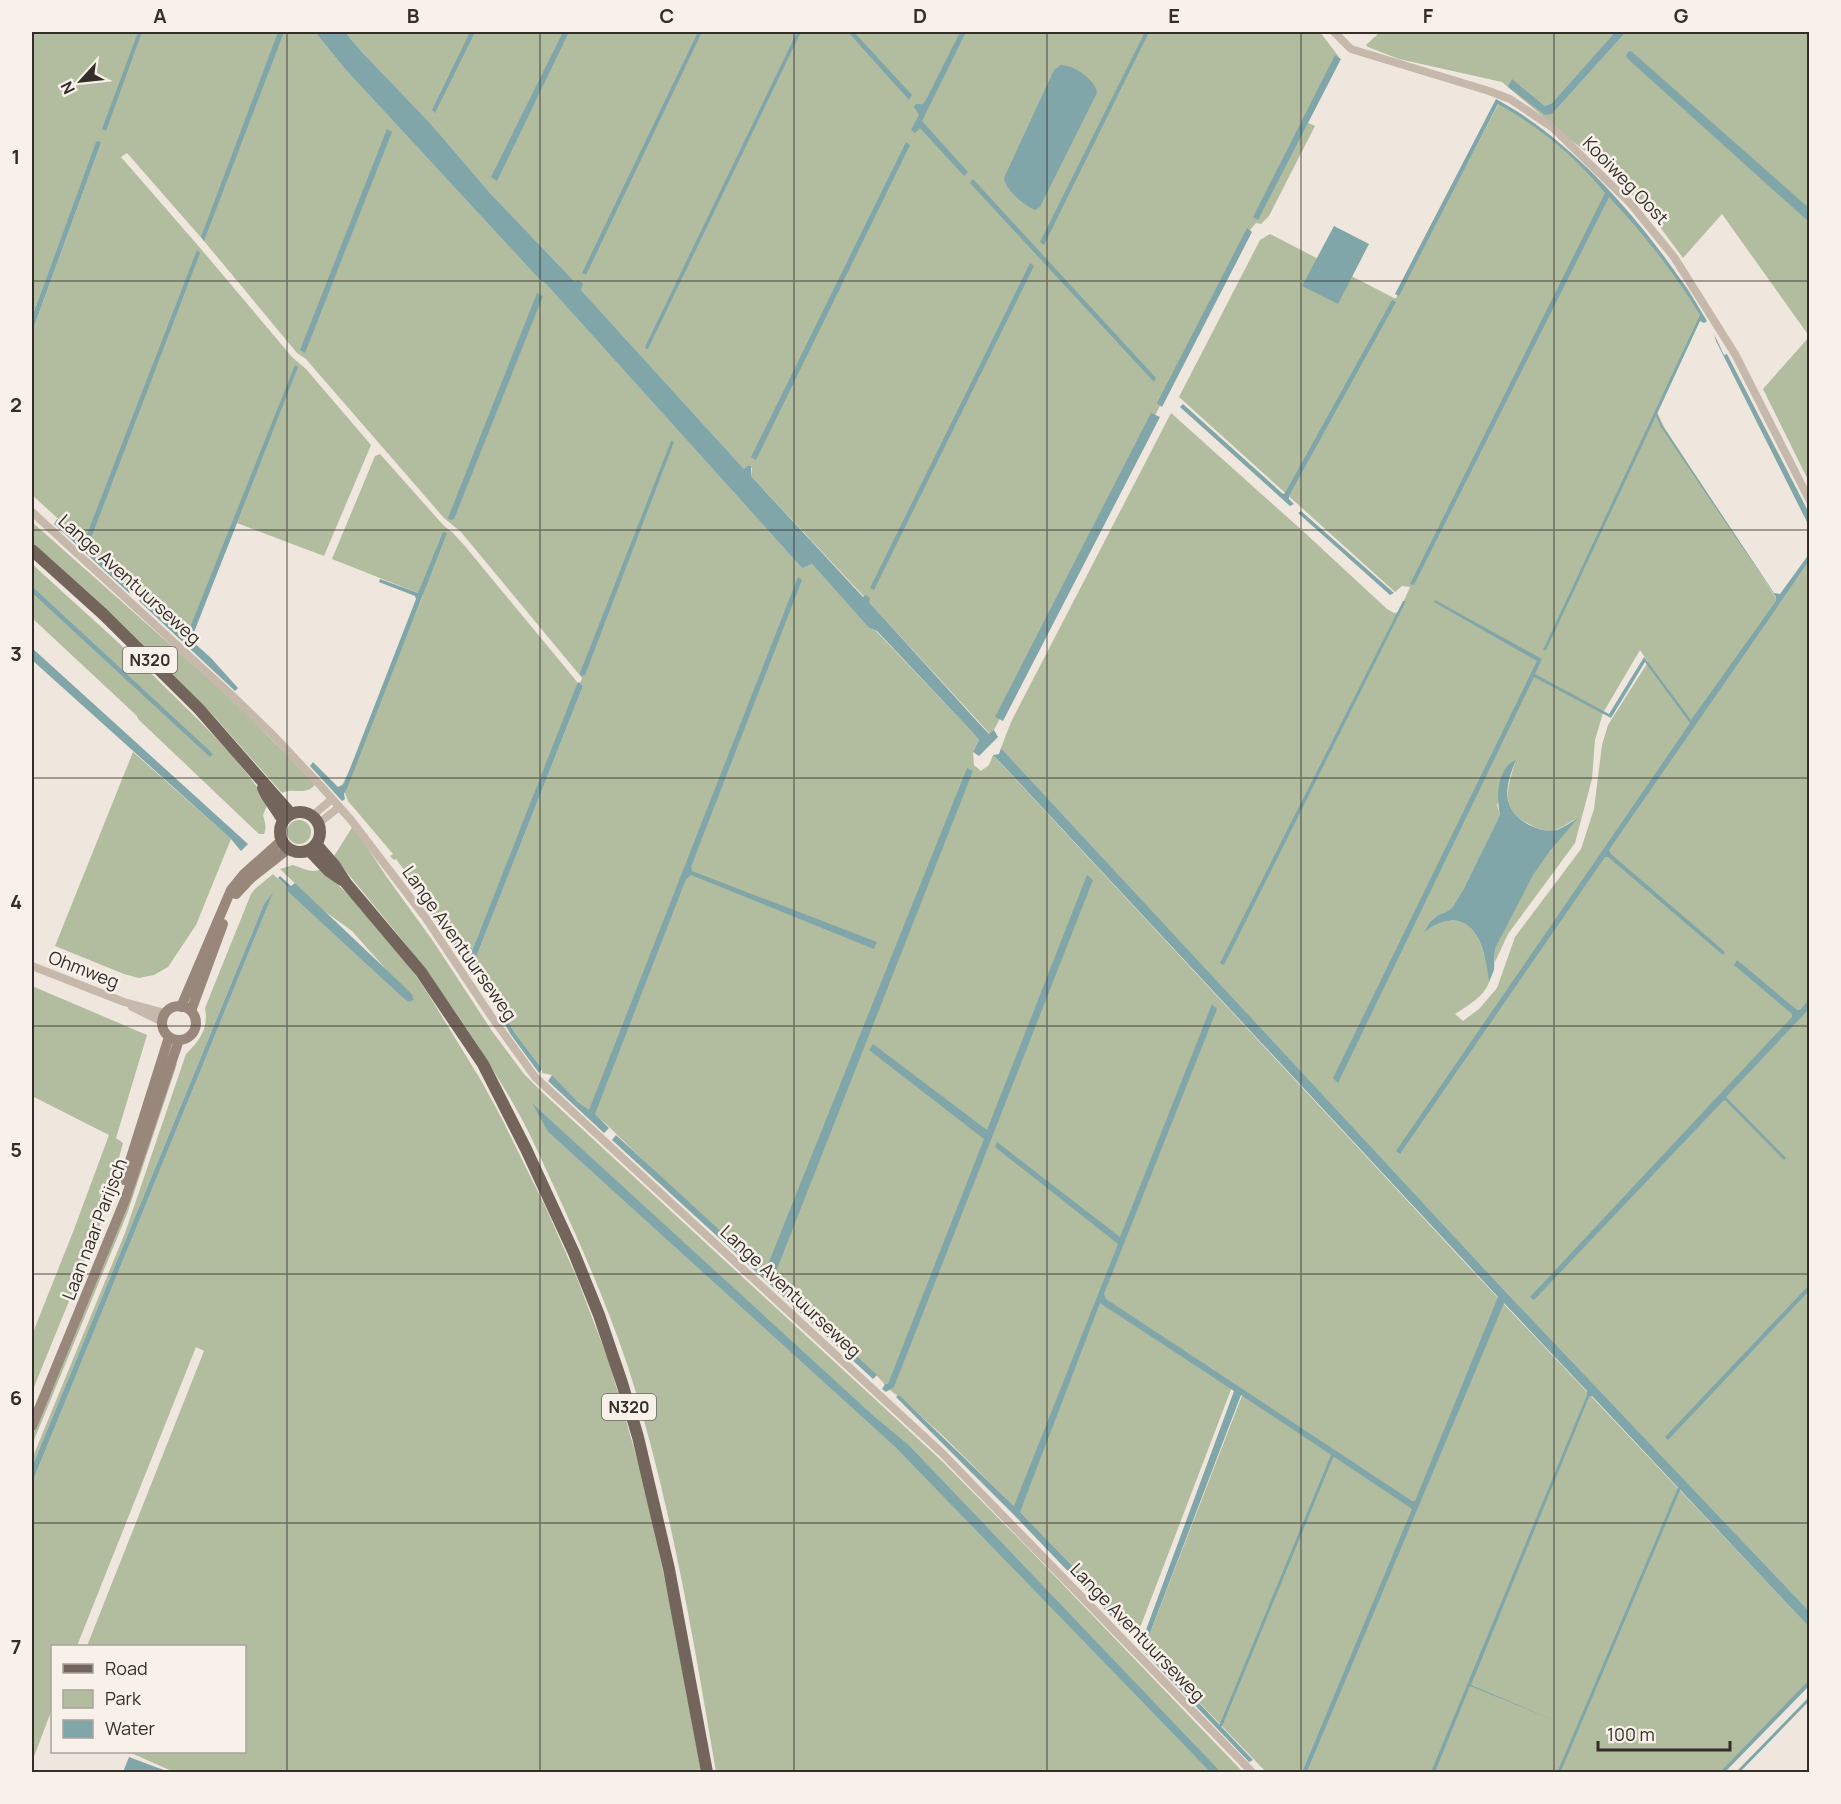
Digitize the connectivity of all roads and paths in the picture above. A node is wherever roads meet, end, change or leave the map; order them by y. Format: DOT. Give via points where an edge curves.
graph roads {
  1 [pos="1334,32"];
  2 [pos="1809,501"];
  3 [pos="32,512"];
  4 [pos="32,549"];
  5 [pos="332,799"];
  6 [pos="339,807"];
  7 [pos="287,817"];
  8 [pos="315,820"];
  9 [pos="285,845"];
  10 [pos="312,847"];
  11 [pos="32,966"];
  12 [pos="186,1009"];
  13 [pos="164,1018"];
  14 [pos="174,1039"];
  15 [pos="32,1408"];
  16 [pos="32,1426"];
  17 [pos="1252,1772"];
  18 [pos="707,1773"];
  1 -- 2 [label="street, Kooiweg Oost" via="1351,49 1510,99 1553,129 1630,203 1674,257 1735,354"];
  3 -- 5 [label="street, Lange Aventuurseweg" via="238,701"];
  4 -- 7 [label="main road, N320" via="199,709"];
  5 -- 6 [label="street, Lange Aventuurseweg"];
  5 -- 8 [label="street"];
  6 -- 8 [label="street"];
  6 -- 17 [label="street, Lange Aventuurseweg" via="425,917 535,1077 942,1453"];
  7 -- 8 [label="main road" via="302,812"];
  7 -- 9 [label="main road" via="279,830"];
  8 -- 10 [label="main road" via="320,834"];
  9 -- 10 [label="main road" via="298,852"];
  9 -- 12 [label="street" via="244,874 231,890"];
  10 -- 18 [label="main road, N320" via="335,866 421,972 483,1064 573,1253 602,1325 638,1437 669,1569"];
  11 -- 13 [label="street, Ohmweg"];
  12 -- 13 [label="street" via="172,1008"];
  12 -- 14 [label="street" via="195,1020 194,1030 188,1037"];
  13 -- 14 [label="street" via="163,1030"];
  14 -- 15 [label="street, Laan naar Parijsch" via="120,1193"];
  14 -- 16 [label="street, Laan naar Parijsch" via="125,1200"];
}
